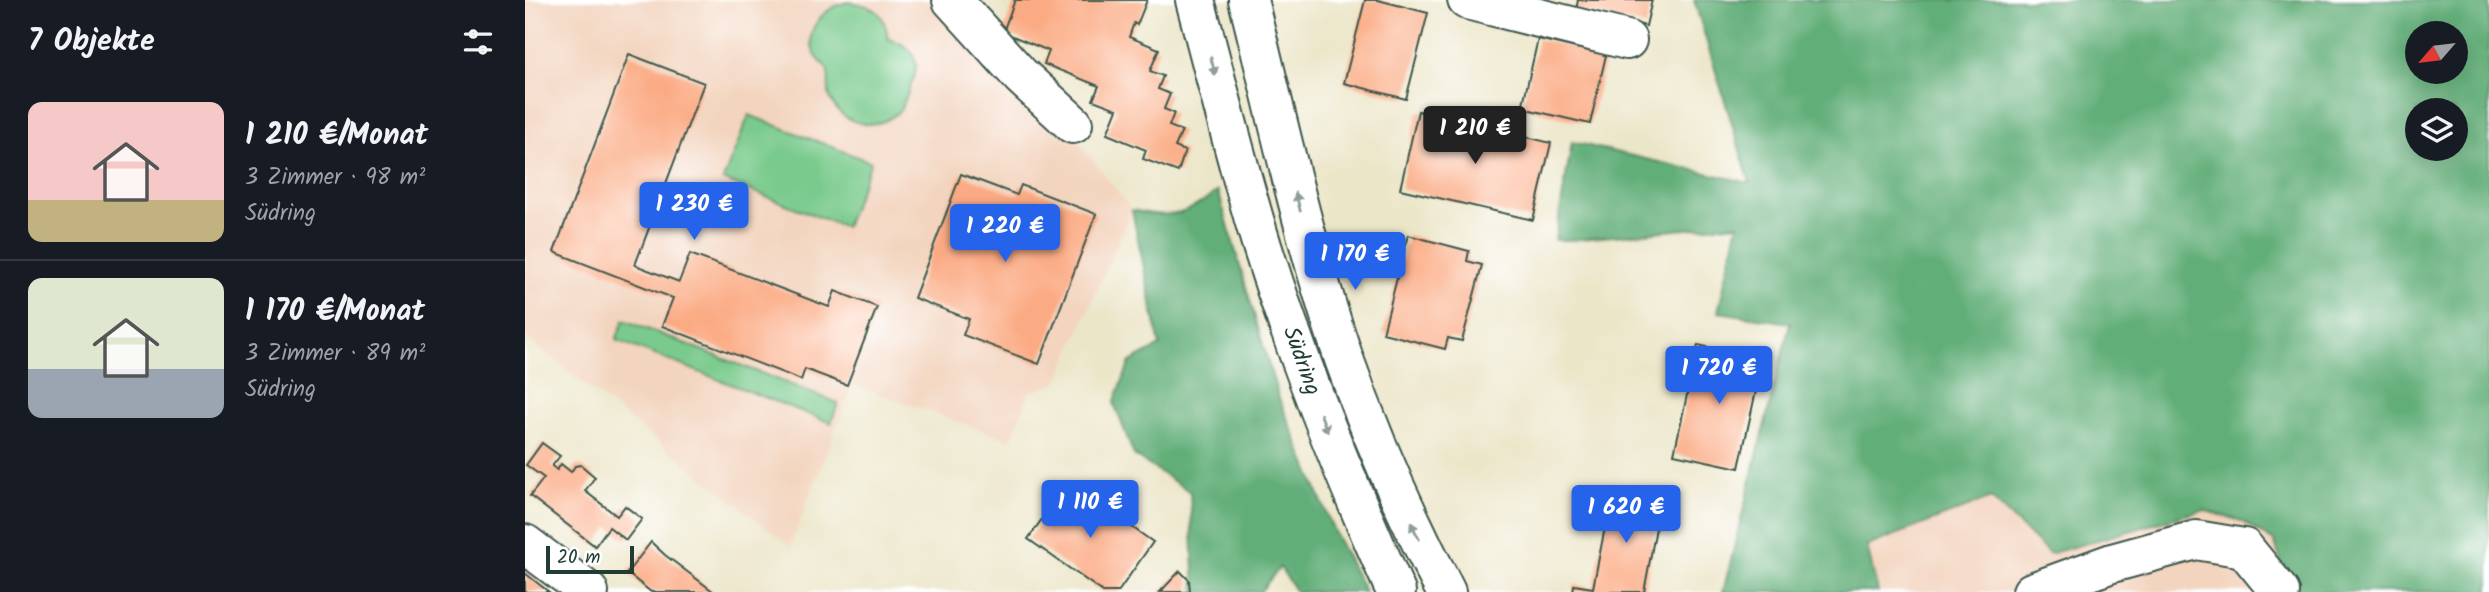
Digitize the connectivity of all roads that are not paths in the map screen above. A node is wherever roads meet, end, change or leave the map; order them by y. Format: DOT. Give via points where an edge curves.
graph roads {
  1 [pos="952,0"];
  2 [pos="1195,0"];
  3 [pos="1248,0"];
  4 [pos="1467,0"];
  5 [pos="1627,40"];
  6 [pos="1073,124"];
  7 [pos="525,544"];
  8 [pos="589,592"];
  9 [pos="1396,592"];
  10 [pos="1446,592"];
  11 [pos="2032,592"];
  12 [pos="2280,592"];
  1 -- 6 [label="main road" via="1021,76"];
  2 -- 9 [label="main road, Südring, one-way" via="1261,245 1305,376"];
  10 -- 3 [label="main road, Südring, one-way" via="1405,513 1344,359 1301,215"];
  4 -- 5 [label="main road"];
  7 -- 8 [label="main road"];
  11 -- 12 [label="main road" via="2196,540 2244,548"];
}
